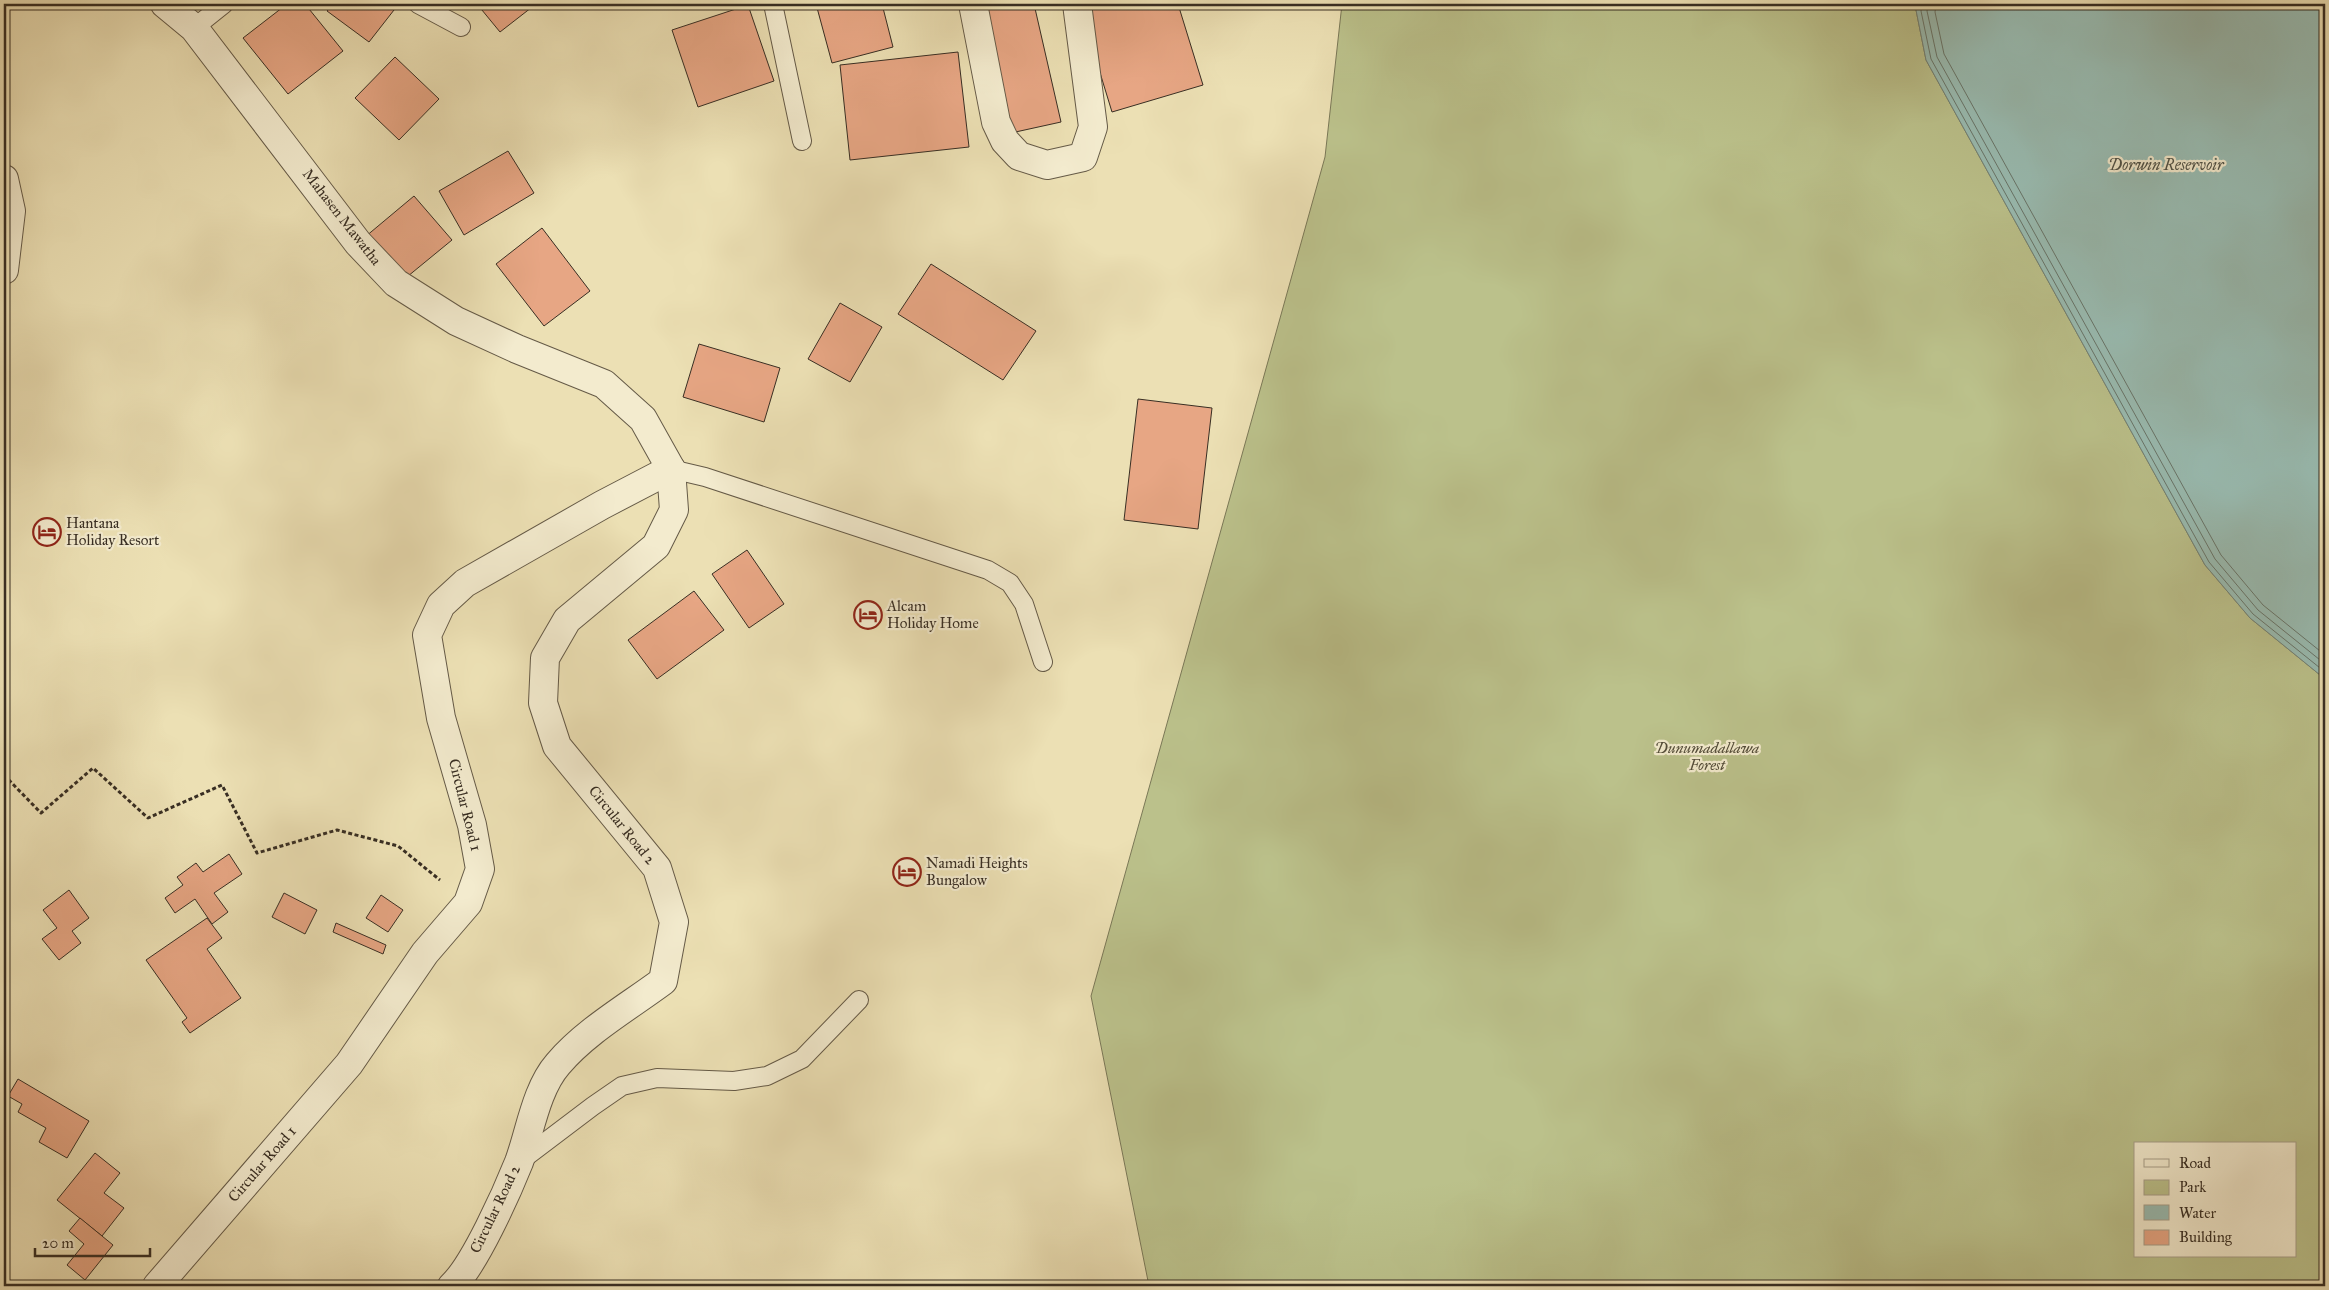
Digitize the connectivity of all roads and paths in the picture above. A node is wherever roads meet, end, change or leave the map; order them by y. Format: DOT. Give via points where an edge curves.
graph roads {
  1 [pos="165,4"];
  2 [pos="224,4"];
  3 [pos="418,4"];
  4 [pos="773,4"];
  5 [pos="973,4"];
  6 [pos="1077,4"];
  7 [pos="461,27"];
  8 [pos="194,28"];
  9 [pos="802,141"];
  10 [pos="4,179"];
  11 [pos="4,270"];
  12 [pos="670,469"];
  13 [pos="1043,662"];
  14 [pos="4,775"];
  15 [pos="468,903"];
  16 [pos="858,1000"];
  17 [pos="519,1163"];
  18 [pos="157,1286"];
  19 [pos="452,1286"];
  1 -- 8 [label="street, Mahasen Mawatha"];
  2 -- 8 [label="lane"];
  3 -- 7 [label="lane"];
  4 -- 9 [label="lane"];
  5 -- 6 [label="street" via="996,122 1005,141 1019,156 1047,165 1083,157 1093,127"];
  8 -- 12 [label="street, Mahasen Mawatha" via="358,243 396,283 456,321 604,384 643,419"];
  10 -- 11 [label="street" via="11,211"];
  12 -- 13 [label="lane" via="705,477 988,570 1010,582 1024,604"];
  12 -- 15 [label="street, Circular Road 1" via="465,582 441,605 427,635 441,718 472,825 480,869"];
  12 -- 17 [label="street, Circular Road 2" via="674,510 656,546 567,620 545,658 543,703 557,746 657,868 674,922 663,981 557,1064 538,1099"];
  14 -- 15 [label="path" via="41,813 93,768 148,818 222,785 257,853 337,830 398,846"];
  15 -- 18 [label="street, Circular Road 1" via="425,953 349,1064"];
  16 -- 17 [label="lane" via="802,1059 767,1076 734,1081 657,1078 622,1086"];
  17 -- 19 [label="street, Circular Road 2" via="479,1247"];
}
